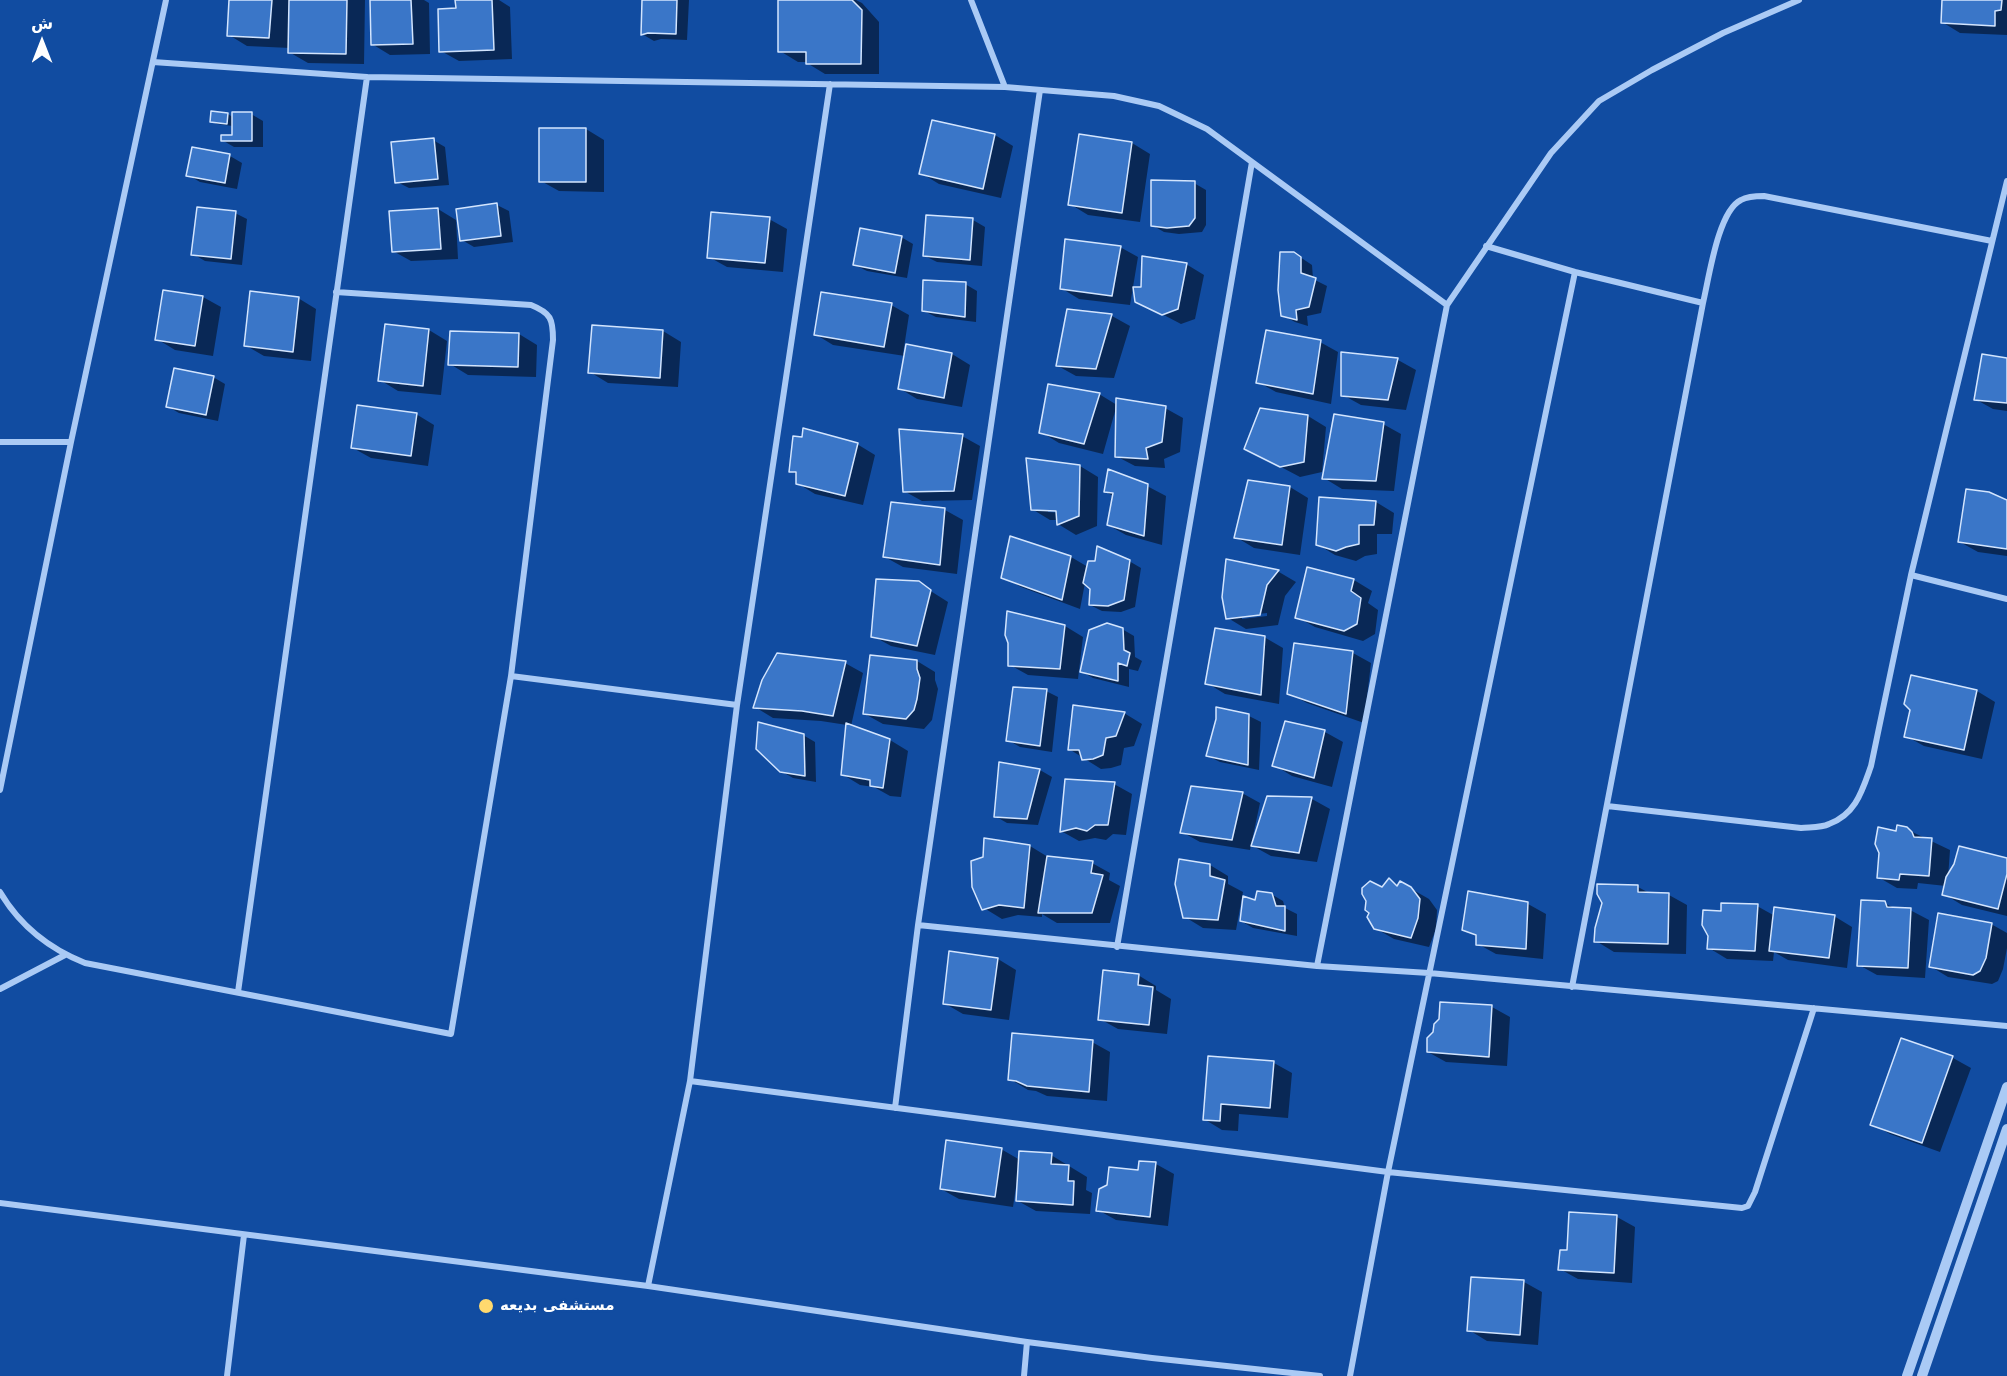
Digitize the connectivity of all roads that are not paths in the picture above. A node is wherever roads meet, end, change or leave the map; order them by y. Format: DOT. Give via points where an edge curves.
graph roads {
  1 [pos="166,0"];
  2 [pos="971,0"];
  3 [pos="1799,0"];
  4 [pos="153,62"];
  5 [pos="367,77"];
  6 [pos="830,84"];
  7 [pos="1005,87"];
  8 [pos="1040,90"];
  9 [pos="1252,162"];
  10 [pos="2007,181"];
  11 [pos="1992,241"];
  12 [pos="1486,246"];
  13 [pos="1575,272"];
  14 [pos="336,292"];
  15 [pos="1703,303"];
  16 [pos="1447,305"];
  17 [pos="0,442"];
  18 [pos="71,442"];
  19 [pos="1911,575"];
  20 [pos="2007,599"];
  21 [pos="511,676"];
  22 [pos="737,705"];
  23 [pos="0,790"];
  24 [pos="1607,806"];
  25 [pos="0,892"];
  26 [pos="918,925"];
  27 [pos="1117,947"];
  28 [pos="64,955"];
  29 [pos="1317,966"];
  30 [pos="1429,973"];
  31 [pos="1572,987"];
  32 [pos="0,989"];
  33 [pos="238,992"];
  34 [pos="1814,1008"];
  35 [pos="2007,1026"];
  36 [pos="690,1081"];
  37 [pos="2007,1087"];
  38 [pos="895,1108"];
  39 [pos="2007,1129"];
  40 [pos="1388,1173"];
  41 [pos="0,1203"];
  42 [pos="244,1235"];
  43 [pos="648,1286"];
  44 [pos="1027,1342"];
  45 [pos="227,1376"];
  46 [pos="1024,1376"];
  47 [pos="1320,1376"];
  48 [pos="1350,1376"];
  49 [pos="1907,1376"];
  50 [pos="1922,1376"];
  1 -- 4 [label="street"];
  2 -- 7 [label="street"];
  3 -- 12 [label="street" via="1723,33 1599,100 1551,153"];
  4 -- 5 [label="street"];
  4 -- 18 [label="street"];
  5 -- 6 [label="street"];
  5 -- 14 [label="street"];
  6 -- 7 [label="street"];
  6 -- 22 [label="street"];
  7 -- 8 [label="street"];
  8 -- 9 [label="street" via="1114,96 1159,106 1207,129"];
  8 -- 26 [label="street"];
  9 -- 16 [label="street"];
  9 -- 27 [label="street"];
  10 -- 11 [label="street"];
  11 -- 15 [label="street" via="1753,197 1731,208 1722,223"];
  11 -- 19 [label="street"];
  12 -- 13 [label="street"];
  12 -- 16 [label="street"];
  13 -- 15 [label="street"];
  13 -- 30 [label="street"];
  14 -- 21 [label="street" via="531,305 551,317 553,340"];
  14 -- 33 [label="street"];
  15 -- 24 [label="street"];
  16 -- 29 [label="street"];
  17 -- 18 [label="street"];
  18 -- 23 [label="street"];
  19 -- 20 [label="street"];
  19 -- 24 [label="street" via="1871,766 1849,813 1828,825 1801,828"];
  21 -- 22 [label="street"];
  21 -- 33 [label="street" via="451,1034"];
  22 -- 36 [label="street"];
  24 -- 31 [label="street"];
  25 -- 28 [label="street" via="45,943"];
  26 -- 27 [label="street"];
  26 -- 38 [label="street"];
  27 -- 29 [label="street"];
  28 -- 32 [label="street"];
  28 -- 33 [label="street" via="103,967"];
  29 -- 30 [label="street"];
  30 -- 31 [label="street"];
  30 -- 40 [label="street"];
  31 -- 34 [label="street"];
  34 -- 35 [label="street"];
  34 -- 40 [label="street" via="1748,1206"];
  36 -- 38 [label="street"];
  36 -- 43 [label="street"];
  37 -- 49 [label="street"];
  38 -- 40 [label="street"];
  39 -- 50 [label="street"];
  40 -- 48 [label="street"];
  41 -- 42 [label="street"];
  42 -- 43 [label="street"];
  42 -- 45 [label="street"];
  43 -- 44 [label="street"];
  44 -- 46 [label="street"];
  44 -- 47 [label="street"];
}
